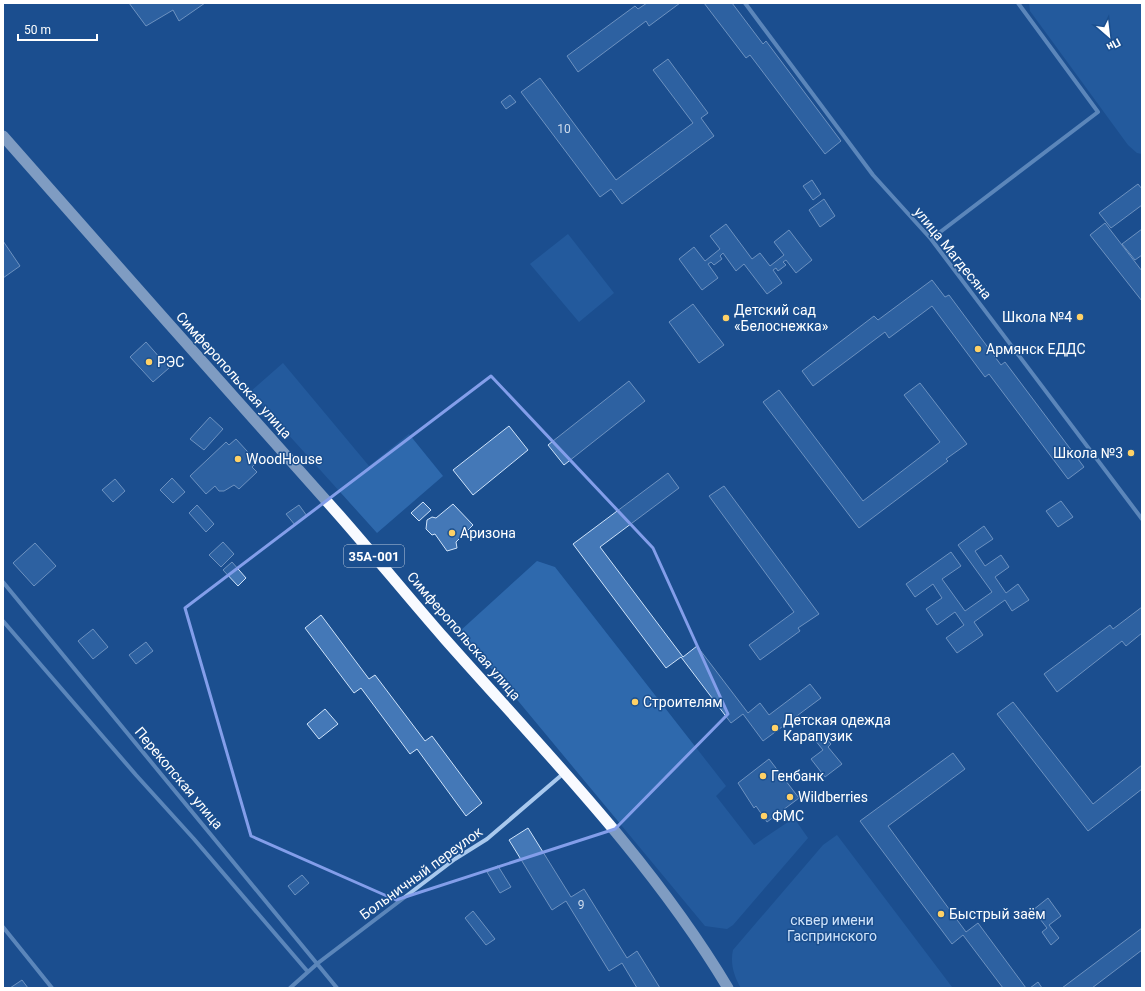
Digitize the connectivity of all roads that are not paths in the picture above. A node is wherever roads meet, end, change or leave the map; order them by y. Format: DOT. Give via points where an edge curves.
graph roads {
  1 [pos="745,3"];
  2 [pos="1018,3"];
  3 [pos="3,136"];
  4 [pos="931,239"];
  5 [pos="1142,519"];
  6 [pos="3,582"];
  7 [pos="3,621"];
  8 [pos="564,773"];
  9 [pos="3,927"];
  10 [pos="318,963"];
  11 [pos="308,972"];
  12 [pos="52,988"];
  13 [pos="290,988"];
  14 [pos="337,988"];
  15 [pos="728,988"];
  1 -- 4 [label="street, улица Магдесяна" via="873,176"];
  2 -- 4 [label="street" via="1098,112"];
  3 -- 8 [label="highway, Симферопольская улица / 35А-001"];
  4 -- 5 [label="street, улица Магдесяна"];
  6 -- 10 [label="street, Перекопская улица"];
  7 -- 11 [label="street, Перекопская улица"];
  8 -- 10 [label="street, Больничный переулок" via="487,839 455,859"];
  8 -- 15 [label="highway, Симферопольская улица / 35А-001" via="617,833 673,905"];
  9 -- 12 [label="street"];
  10 -- 11 [label="street, Больничный переулок"];
  10 -- 14 [label="street, Перекопская улица"];
  11 -- 13 [label="street, Больничный переулок"];
}
